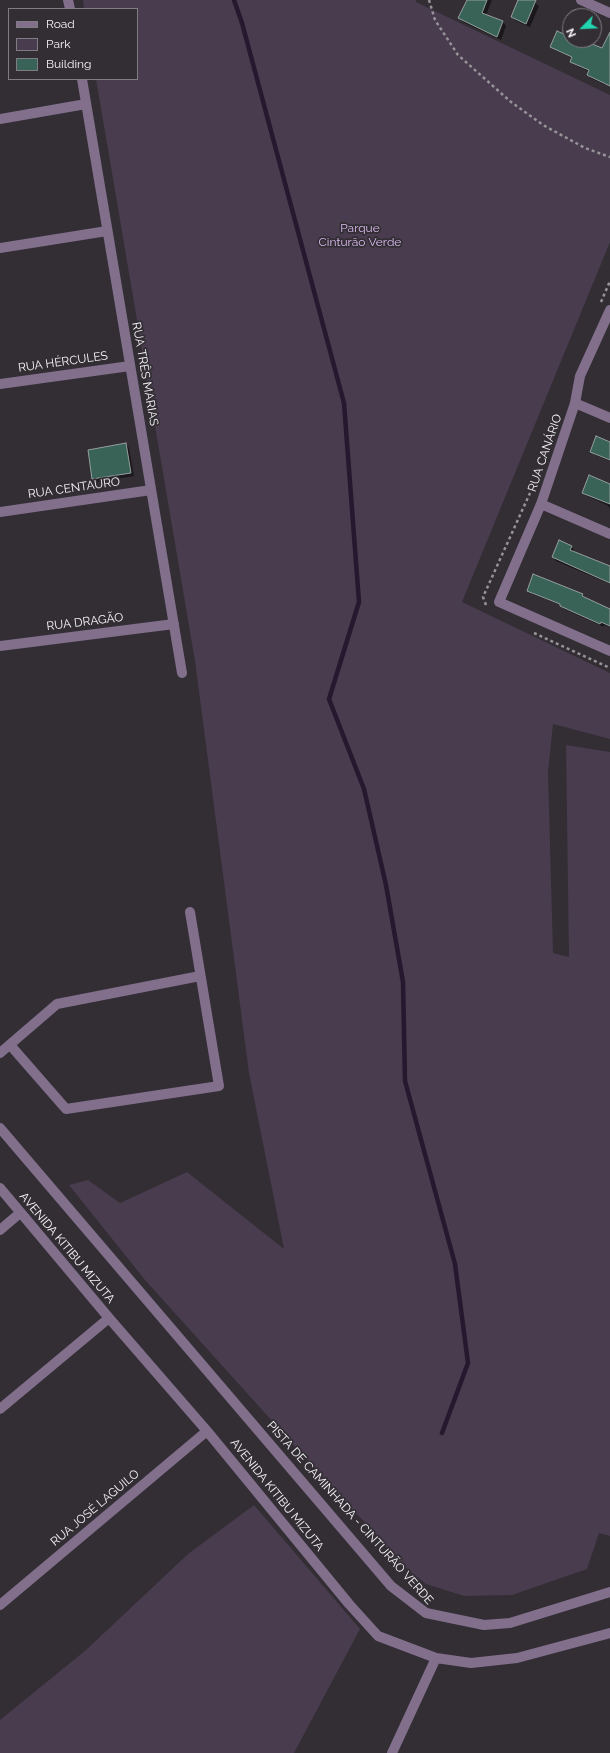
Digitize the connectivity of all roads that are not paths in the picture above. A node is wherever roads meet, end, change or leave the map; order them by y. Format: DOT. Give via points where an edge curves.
graph roads {
  1 [pos="582,0"];
  2 [pos="610,13"];
  3 [pos="82,80"];
  4 [pos="86,104"];
  5 [pos="0,119"];
  6 [pos="107,231"];
  7 [pos="0,248"];
  8 [pos="610,310"];
  9 [pos="130,366"];
  10 [pos="0,384"];
  11 [pos="575,403"];
  12 [pos="610,418"];
  13 [pos="151,490"];
  14 [pos="541,504"];
  15 [pos="0,512"];
  16 [pos="610,534"];
  17 [pos="174,624"];
  18 [pos="0,646"];
  19 [pos="610,651"];
  20 [pos="182,673"];
  21 [pos="190,912"];
  22 [pos="200,976"];
  23 [pos="11,1046"];
  24 [pos="0,1053"];
  25 [pos="0,1128"];
  26 [pos="0,1188"];
  27 [pos="20,1213"];
  28 [pos="0,1230"];
  29 [pos="109,1318"];
  30 [pos="0,1409"];
  31 [pos="207,1431"];
  32 [pos="610,1592"];
  33 [pos="0,1605"];
  34 [pos="610,1633"];
  35 [pos="436,1658"];
  36 [pos="392,1753"];
  1 -- 2 [label="street"];
  3 -- 4 [label="street, RUA TRÊS MARIAS"];
  4 -- 5 [label="street"];
  4 -- 6 [label="street, RUA TRÊS MARIAS"];
  6 -- 7 [label="street"];
  6 -- 9 [label="street, RUA TRÊS MARIAS"];
  8 -- 11 [label="street, RUA CANÁRIO" via="580,376"];
  9 -- 10 [label="street, RUA HÉRCULES"];
  9 -- 13 [label="street, RUA TRÊS MARIAS"];
  11 -- 12 [label="street"];
  11 -- 14 [label="street, RUA CANÁRIO"];
  13 -- 15 [label="street, RUA CENTAURO"];
  13 -- 17 [label="street, RUA TRÊS MARIAS"];
  14 -- 16 [label="street"];
  14 -- 19 [label="street, RUA CANÁRIO" via="499,602"];
  17 -- 18 [label="street, RUA DRAGÃO"];
  17 -- 20 [label="street, RUA TRÊS MARIAS"];
  21 -- 22 [label="street"];
  22 -- 23 [label="street" via="57,1004"];
  22 -- 23 [label="street" via="219,1086 66,1108"];
  23 -- 24 [label="street"];
  25 -- 32 [label="street" via="390,1586 426,1613 484,1625 510,1623"];
  26 -- 27 [label="street, AVENIDA KITIBU MIZUTA"];
  27 -- 28 [label="street"];
  27 -- 29 [label="street, AVENIDA KITIBU MIZUTA"];
  29 -- 30 [label="street"];
  29 -- 31 [label="street, AVENIDA KITIBU MIZUTA"];
  31 -- 33 [label="street, RUA JOSÉ LAGUILO"];
  31 -- 35 [label="street, AVENIDA KITIBU MIZUTA" via="378,1636"];
  34 -- 35 [label="street, AVENIDA KITIBU MIZUTA" via="516,1658 471,1663"];
  35 -- 36 [label="street"];
}
